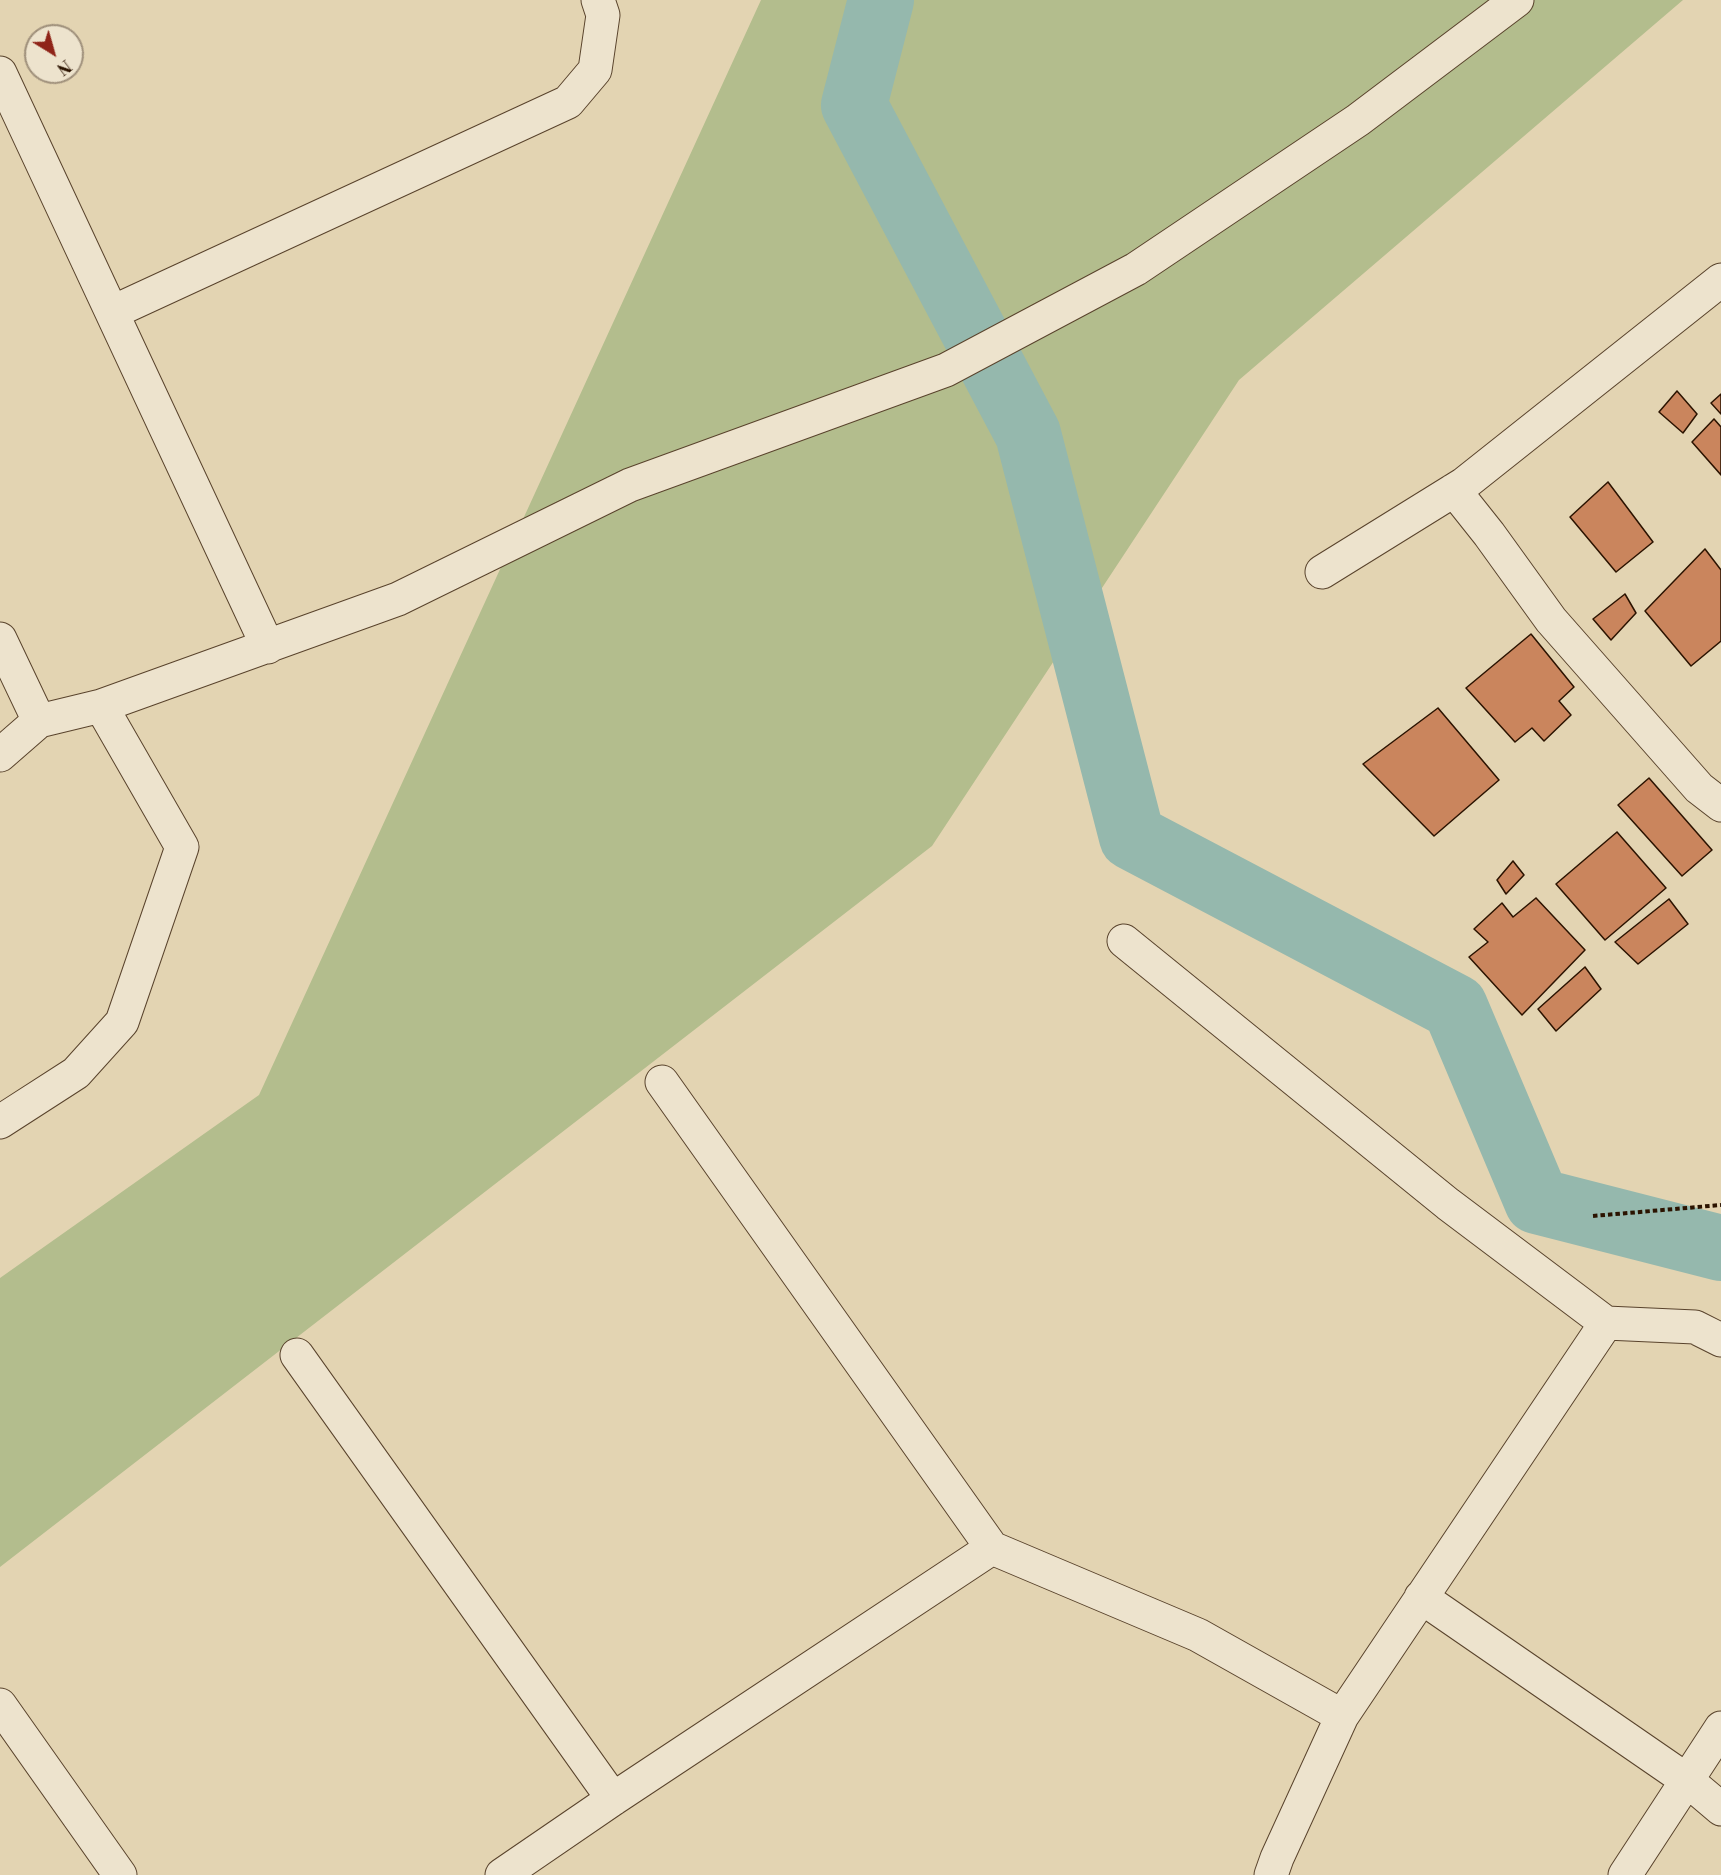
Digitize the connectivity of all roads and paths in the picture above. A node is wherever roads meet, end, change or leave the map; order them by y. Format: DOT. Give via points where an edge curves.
graph roads {
  1 [pos="598,0"];
  2 [pos="1517,0"];
  3 [pos="0,73"];
  4 [pos="1721,280"];
  5 [pos="113,312"];
  6 [pos="1454,490"];
  7 [pos="1322,572"];
  8 [pos="0,639"];
  9 [pos="268,647"];
  10 [pos="101,706"];
  11 [pos="39,722"];
  12 [pos="0,755"];
  13 [pos="1721,805"];
  14 [pos="1124,941"];
  15 [pos="662,1082"];
  16 [pos="0,1122"];
  17 [pos="1721,1205"];
  18 [pos="1593,1215"];
  19 [pos="1606,1323"];
  20 [pos="1721,1340"];
  21 [pos="297,1355"];
  22 [pos="992,1548"];
  23 [pos="1421,1597"];
  24 [pos="0,1705"];
  25 [pos="1342,1716"];
  26 [pos="1721,1728"];
  27 [pos="1688,1781"];
  28 [pos="613,1798"];
  29 [pos="1721,1809"];
  30 [pos="120,1875"];
  31 [pos="502,1875"];
  32 [pos="1271,1875"];
  33 [pos="1625,1875"];
  1 -- 5 [label="street" via="603,15 595,70 568,102"];
  2 -- 9 [label="street" via="1358,120 1145,263 946,370 630,485 398,599"];
  3 -- 5 [label="street"];
  4 -- 6 [label="street"];
  5 -- 9 [label="street"];
  6 -- 7 [label="street"];
  6 -- 13 [label="street" via="1551,620 1700,788"];
  8 -- 11 [label="street"];
  9 -- 10 [label="street"];
  10 -- 11 [label="street"];
  10 -- 16 [label="street" via="182,847 122,1022 76,1073"];
  11 -- 12 [label="street"];
  14 -- 19 [label="street" via="1448,1204"];
  15 -- 22 [label="street"];
  17 -- 18 [label="path"];
  19 -- 20 [label="street" via="1695,1327"];
  19 -- 23 [label="street"];
  21 -- 28 [label="street"];
  22 -- 25 [label="street" via="1198,1635"];
  22 -- 28 [label="street"];
  23 -- 25 [label="street"];
  23 -- 27 [label="street"];
  24 -- 30 [label="street"];
  25 -- 32 [label="street"];
  26 -- 27 [label="street"];
  27 -- 29 [label="street"];
  27 -- 33 [label="street"];
  28 -- 31 [label="street"];
}
